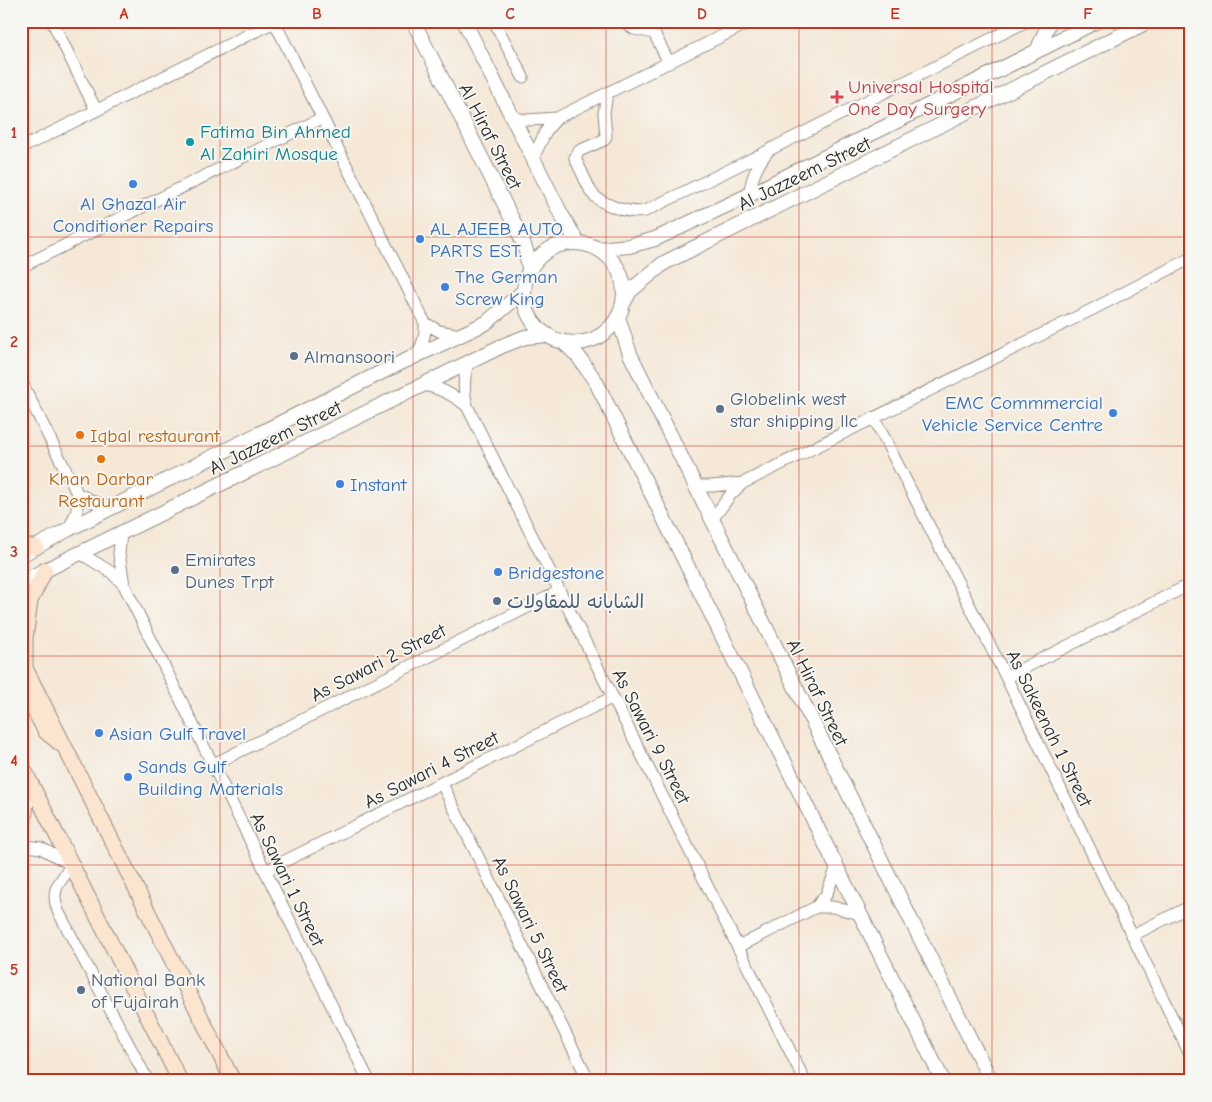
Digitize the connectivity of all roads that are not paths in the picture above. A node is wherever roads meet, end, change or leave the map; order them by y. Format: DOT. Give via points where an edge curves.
graph roads {
  1 [pos="52,21"];
  2 [pos="413,21"];
  3 [pos="464,21"];
  4 [pos="494,21"];
  5 [pos="623,21"];
  6 [pos="648,21"];
  7 [pos="752,21"];
  8 [pos="1027,21"];
  9 [pos="1050,21"];
  10 [pos="1097,21"];
  11 [pos="1149,21"];
  12 [pos="274,22"];
  13 [pos="654,33"];
  14 [pos="1037,50"];
  15 [pos="669,63"];
  16 [pos="523,77"];
  17 [pos="607,94"];
  18 [pos="96,110"];
  19 [pos="322,118"];
  20 [pos="513,118"];
  21 [pos="557,118"];
  22 [pos="21,148"];
  23 [pos="769,150"];
  24 [pos="533,158"];
  25 [pos="742,163"];
  26 [pos="752,181"];
  27 [pos="749,195"];
  28 [pos="578,243"];
  29 [pos="598,249"];
  30 [pos="1191,258"];
  31 [pos="21,266"];
  32 [pos="530,270"];
  33 [pos="524,291"];
  34 [pos="620,312"];
  35 [pos="425,323"];
  36 [pos="463,335"];
  37 [pos="548,335"];
  38 [pos="562,341"];
  39 [pos="414,358"];
  40 [pos="468,363"];
  41 [pos="21,381"];
  42 [pos="424,385"];
  43 [pos="468,406"];
  44 [pos="874,418"];
  45 [pos="743,483"];
  46 [pos="695,486"];
  47 [pos="77,493"];
  48 [pos="112,508"];
  49 [pos="712,520"];
  50 [pos="69,529"];
  51 [pos="121,532"];
  52 [pos="29,547"];
  53 [pos="80,553"];
  54 [pos="21,555"];
  55 [pos="45,570"];
  56 [pos="21,582"];
  57 [pos="1191,584"];
  58 [pos="124,585"];
  59 [pos="560,591"];
  60 [pos="23,664"];
  61 [pos="1006,677"];
  62 [pos="21,686"];
  63 [pos="613,697"];
  64 [pos="66,749"];
  65 [pos="212,765"];
  66 [pos="24,770"];
  67 [pos="442,784"];
  68 [pos="21,831"];
  69 [pos="21,845"];
  70 [pos="72,866"];
  71 [pos="837,868"];
  72 [pos="265,871"];
  73 [pos="1191,906"];
  74 [pos="816,907"];
  75 [pos="860,914"];
  76 [pos="1133,935"];
  77 [pos="738,947"];
  78 [pos="1191,1056"];
  79 [pos="148,1081"];
  80 [pos="180,1081"];
  81 [pos="233,1081"];
  82 [pos="369,1081"];
  83 [pos="589,1081"];
  84 [pos="805,1081"];
  85 [pos="943,1081"];
  86 [pos="991,1081"];
  1 -- 18 [label="street"];
  2 -- 32 [label="street, Al Hiraf Street" via="520,235"];
  3 -- 20 [label="street, Al Hiraf Street"];
  4 -- 16 [label="street"];
  5 -- 13 [label="street" via="634,29"];
  6 -- 13 [label="street"];
  7 -- 15 [label="street"];
  8 -- 23 [label="street"];
  9 -- 14 [label="street"];
  10 -- 14 [label="street, Al Jazzeem Street"];
  11 -- 34 [label="street, Al Jazzeem Street" via="664,263 630,291"];
  12 -- 18 [label="street"];
  12 -- 19 [label="street"];
  13 -- 15 [label="street"];
  14 -- 27 [label="street, Al Jazzeem Street"];
  15 -- 17 [label="street"];
  17 -- 21 [label="street"];
  17 -- 25 [label="street" via="604,113 606,136 604,140 579,151 575,158 591,192 599,201 635,212 645,211"];
  18 -- 22 [label="street"];
  19 -- 31 [label="street"];
  19 -- 35 [label="street"];
  20 -- 21 [label="street"];
  20 -- 24 [label="street, Al Hiraf Street"];
  21 -- 24 [label="street" via="546,131"];
  23 -- 25 [label="street"];
  23 -- 26 [label="street" via="758,164"];
  24 -- 28 [label="street, Al Hiraf Street"];
  25 -- 26 [label="street"];
  26 -- 27 [label="street"];
  27 -- 29 [label="street, Al Jazzeem Street" via="655,240"];
  28 -- 29 [label="street"];
  28 -- 32 [label="street" via="550,249"];
  29 -- 34 [label="street" via="611,259 620,273 623,284"];
  30 -- 44 [label="street"];
  32 -- 33 [label="street"];
  33 -- 36 [label="street, Al Jazzeem Street" via="486,323"];
  33 -- 37 [label="street" via="530,316"];
  34 -- 38 [label="street" via="612,326 594,339"];
  34 -- 46 [label="street, Al Hiraf Street" via="630,354"];
  35 -- 36 [label="street" via="446,334"];
  35 -- 39 [label="street" via="422,345"];
  36 -- 39 [label="street, Al Jazzeem Street"];
  37 -- 38 [label="street"];
  37 -- 40 [label="street, Al Jazzeem Street" via="524,338"];
  38 -- 71 [label="street" via="578,356 596,382"];
  39 -- 48 [label="street, Al Jazzeem Street"];
  40 -- 42 [label="street, Al Jazzeem Street"];
  40 -- 43 [label="street, As Sawari 9 Street" via="464,389"];
  41 -- 47 [label="street"];
  42 -- 43 [label="street, As Sawari 9 Street" via="452,394"];
  42 -- 51 [label="street, Al Jazzeem Street"];
  43 -- 59 [label="street, As Sawari 9 Street"];
  44 -- 45 [label="street"];
  44 -- 61 [label="street, As Sakeenah 1 Street"];
  45 -- 46 [label="street"];
  45 -- 49 [label="street"];
  46 -- 49 [label="street, Al Hiraf Street"];
  47 -- 48 [label="street"];
  47 -- 50 [label="street" via="77,512"];
  48 -- 50 [label="street, Al Jazzeem Street"];
  49 -- 86 [label="street, Al Hiraf Street"];
  50 -- 52 [label="street, Al Jazzeem Street"];
  51 -- 53 [label="street, Al Jazzeem Street"];
  51 -- 58 [label="street, As Sawari 1 Street" via="119,554"];
  52 -- 54 [label="street, Al Jazzeem Street"];
  53 -- 55 [label="street, Al Jazzeem Street"];
  53 -- 58 [label="street, As Sawari 1 Street"];
  55 -- 56 [label="street, Al Jazzeem Street"];
  55 -- 60 [label="main road" via="30,601"];
  57 -- 61 [label="street"];
  58 -- 65 [label="street, As Sawari 1 Street"];
  59 -- 63 [label="street, As Sawari 9 Street"];
  59 -- 65 [label="street, As Sawari 2 Street"];
  60 -- 64 [label="main road"];
  61 -- 76 [label="street, As Sakeenah 1 Street"];
  62 -- 64 [label="main road" via="46,732"];
  63 -- 67 [label="street, As Sawari 4 Street"];
  63 -- 77 [label="street, As Sawari 9 Street"];
  64 -- 81 [label="main road"];
  65 -- 72 [label="street, As Sawari 1 Street"];
  66 -- 68 [label="street" via="28,809"];
  66 -- 70 [label="main road"];
  67 -- 72 [label="street, As Sawari 4 Street"];
  67 -- 83 [label="street, As Sawari 5 Street"];
  69 -- 70 [label="street" via="41,848"];
  70 -- 79 [label="street" via="57,886 54,899 58,911"];
  70 -- 80 [label="main road"];
  71 -- 74 [label="street" via="826,895"];
  71 -- 75 [label="street"];
  72 -- 82 [label="street, As Sawari 1 Street"];
  73 -- 76 [label="street"];
  74 -- 75 [label="street" via="833,907"];
  74 -- 77 [label="street"];
  75 -- 85 [label="street"];
  76 -- 78 [label="street, As Sakeenah 1 Street"];
  77 -- 84 [label="street, As Sawari 9 Street"];
}
